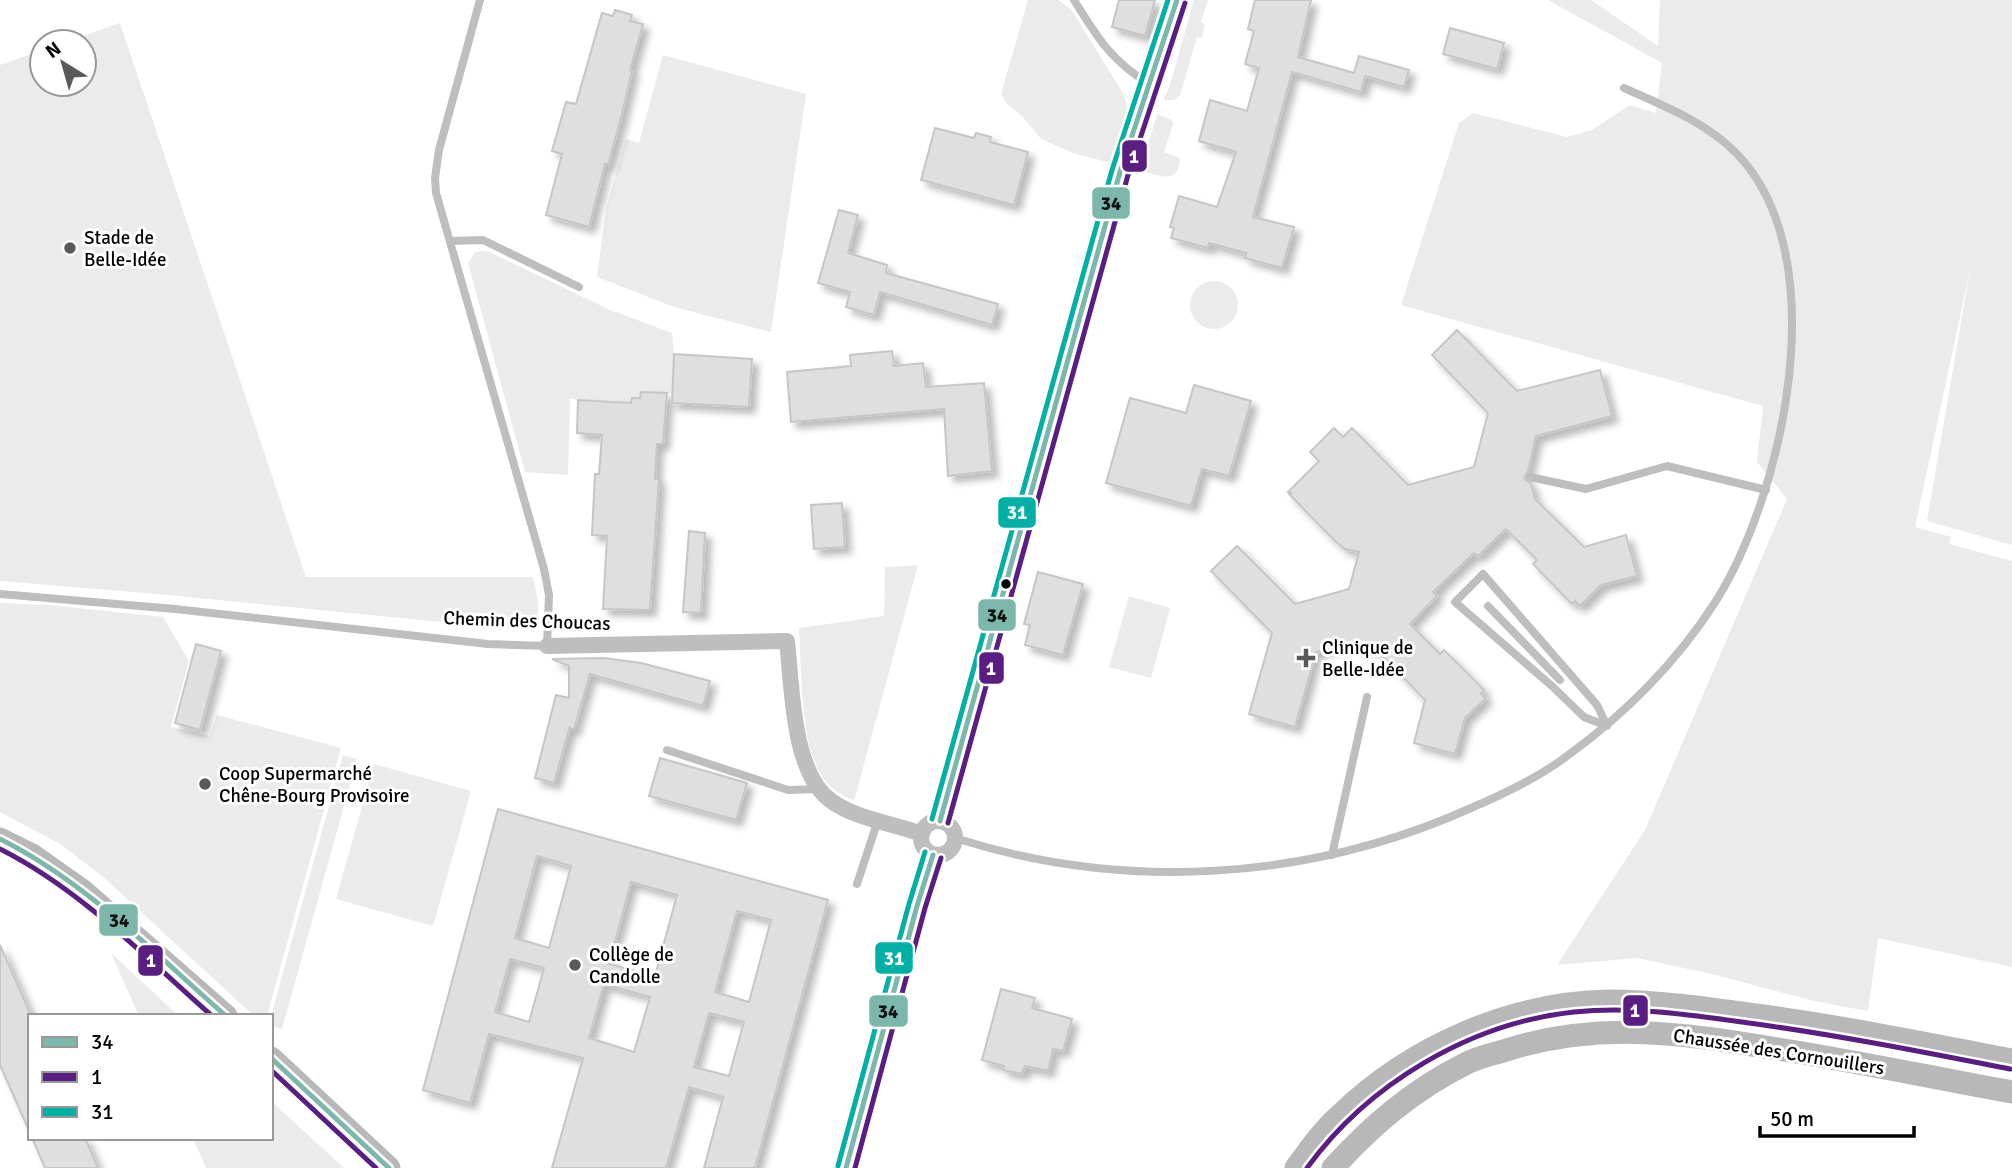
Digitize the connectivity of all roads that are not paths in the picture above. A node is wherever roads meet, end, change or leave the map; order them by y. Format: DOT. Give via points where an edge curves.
graph roads {
  1 [pos="480,0"];
  2 [pos="1074,0"];
  3 [pos="1177,0"];
  4 [pos="1150,85"];
  5 [pos="1624,88"];
  6 [pos="450,241"];
  7 [pos="579,287"];
  8 [pos="1530,477"];
  9 [pos="1766,490"];
  10 [pos="0,594"];
  11 [pos="1488,606"];
  12 [pos="547,646"];
  13 [pos="1569,671"];
  14 [pos="1560,680"];
  15 [pos="1553,687"];
  16 [pos="1367,697"];
  17 [pos="1607,726"];
  18 [pos="667,750"];
  19 [pos="818,789"];
  20 [pos="878,820"];
  21 [pos="940,821"];
  22 [pos="922,834"];
  23 [pos="955,838"];
  24 [pos="0,839"];
  25 [pos="933,855"];
  26 [pos="1332,855"];
  27 [pos="857,884"];
  28 [pos="224,1014"];
  29 [pos="273,1060"];
  30 [pos="2012,1060"];
  31 [pos="2012,1092"];
  32 [pos="389,1168"];
  33 [pos="846,1168"];
  34 [pos="1296,1168"];
  35 [pos="1333,1168"];
  1 -- 6 [label="lane" via="436,165 436,193"];
  2 -- 4 [label="lane" via="1101,44 1125,70"];
  3 -- 4 [label="street"];
  4 -- 21 [label="street" via="1078,319"];
  5 -- 9 [label="lane" via="1678,112 1720,139 1752,173 1776,218 1785,249 1791,322 1788,395"];
  6 -- 7 [label="lane" via="483,240"];
  6 -- 12 [label="lane" via="544,569 549,595"];
  8 -- 9 [label="lane" via="1586,489 1667,466"];
  9 -- 17 [label="lane" via="1717,600 1646,691"];
  10 -- 12 [label="lane, Chemin des Choucas" via="488,644"];
  11 -- 14 [label="lane"];
  12 -- 19 [label="street, Chemin des Choucas" via="786,640 796,726"];
  13 -- 14 [label="lane"];
  13 -- 15 [label="lane" via="1483,574 1455,602"];
  13 -- 17 [label="lane" via="1597,705"];
  14 -- 15 [label="lane"];
  15 -- 17 [label="lane" via="1584,717"];
  16 -- 26 [label="lane"];
  17 -- 26 [label="lane" via="1564,759 1487,801 1431,826"];
  18 -- 19 [label="lane" via="788,790"];
  19 -- 20 [label="street" via="845,808"];
  20 -- 22 [label="street"];
  20 -- 27 [label="lane"];
  21 -- 22 [label="street" via="927,826"];
  21 -- 23 [label="street" via="950,825"];
  22 -- 25 [label="street" via="925,849"];
  23 -- 25 [label="street" via="947,853"];
  23 -- 26 [label="lane" via="1029,858 1134,872 1238,871"];
  24 -- 28 [label="street" via="83,891"];
  25 -- 33 [label="street"];
  29 -- 32 [label="street"];
  30 -- 34 [label="street, Chaussée des Cornouillers" via="1694,1006 1617,1001 1564,1005 1511,1016 1414,1058 1338,1116"];
  31 -- 35 [label="street, Chaussée des Cornouillers" via="1704,1037 1629,1031 1566,1035 1468,1062 1434,1081 1391,1110"];
}
